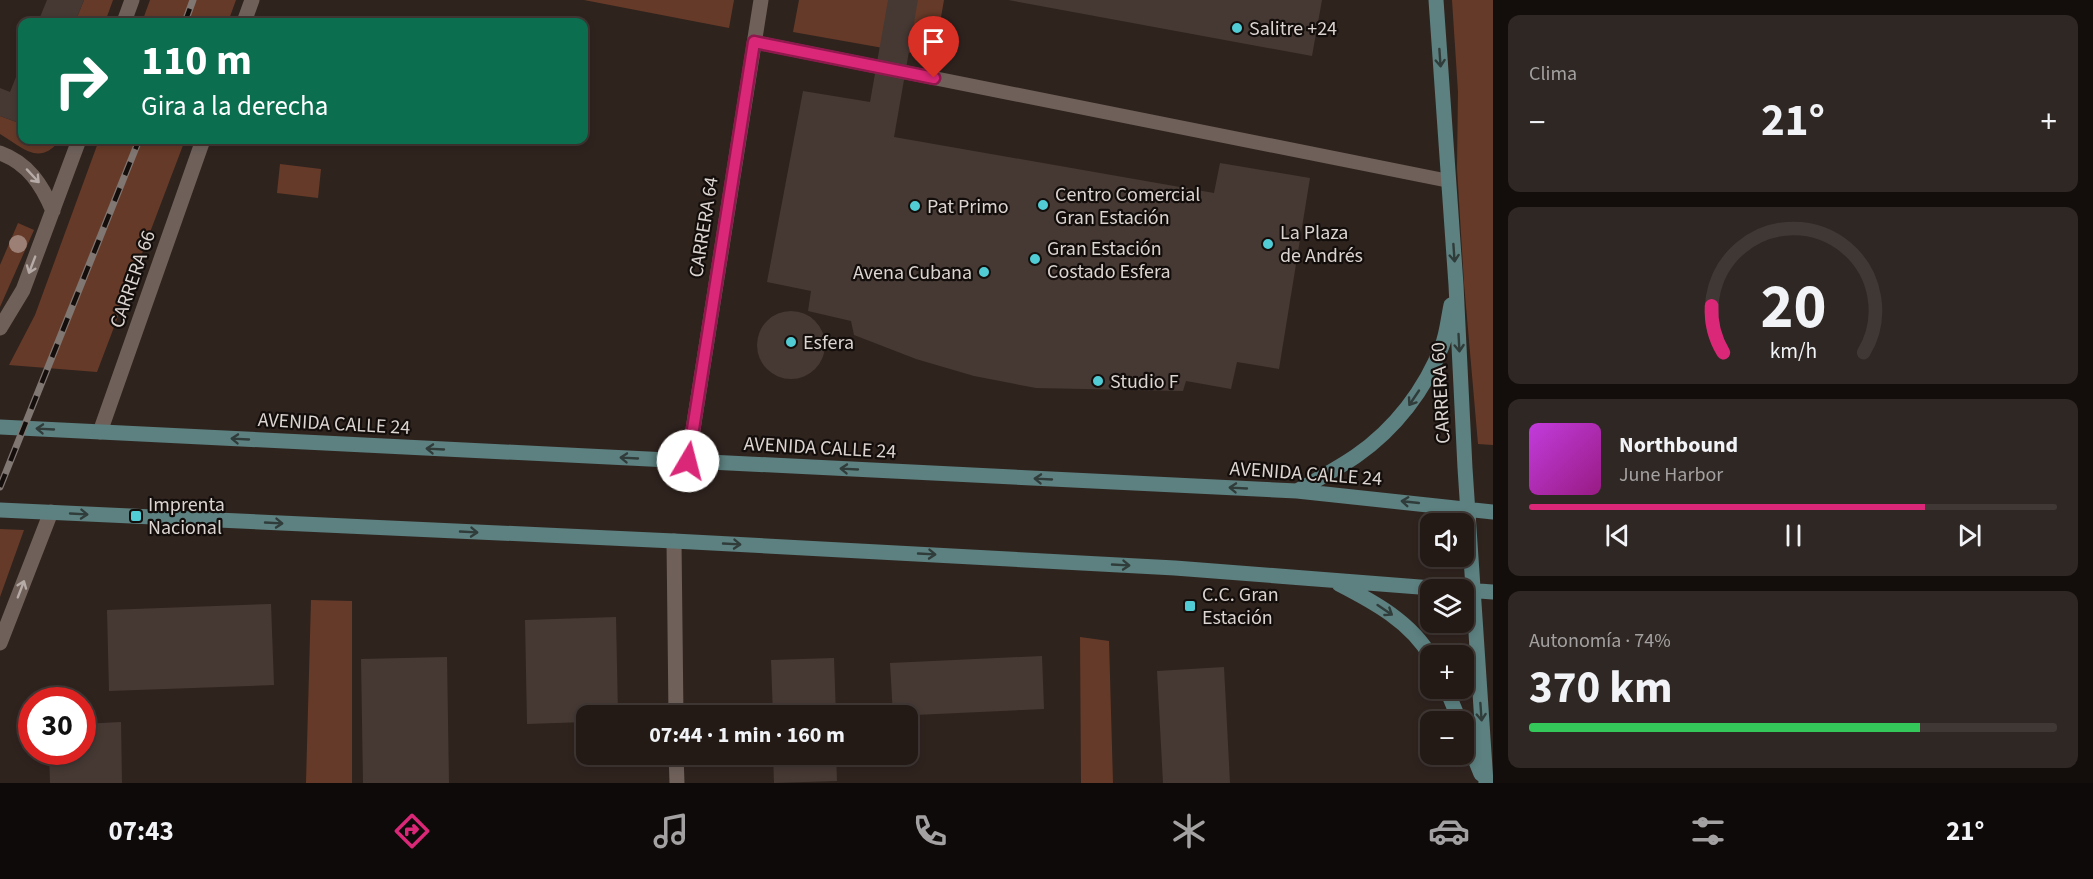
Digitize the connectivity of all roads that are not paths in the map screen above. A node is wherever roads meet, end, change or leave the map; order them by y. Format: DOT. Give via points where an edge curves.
graph roads {
  1 [pos="132,0"];
  2 [pos="252,0"];
  3 [pos="761,0"];
  4 [pos="1436,0"];
  5 [pos="125,18"];
  6 [pos="245,18"];
  7 [pos="754,42"];
  8 [pos="78,144"];
  9 [pos="202,144"];
  10 [pos="0,153"];
  11 [pos="1449,181"];
  12 [pos="52,211"];
  13 [pos="1456,285"];
  14 [pos="0,328"];
  15 [pos="0,427"];
  16 [pos="100,432"];
  17 [pos="688,461"];
  18 [pos="1297,491"];
  19 [pos="1468,509"];
  20 [pos="0,510"];
  21 [pos="51,512"];
  22 [pos="1493,512"];
  23 [pos="674,541"];
  24 [pos="1469,579"];
  25 [pos="1334,581"];
  26 [pos="1420,587"];
  27 [pos="1474,590"];
  28 [pos="1493,592"];
  29 [pos="1473,633"];
  30 [pos="0,643"];
  31 [pos="1422,645"];
  32 [pos="676,705"];
  33 [pos="1474,756"];
  34 [pos="676,765"];
  35 [pos="677,783"];
  36 [pos="1485,783"];
  1 -- 5 [label="street"];
  2 -- 6 [label="street"];
  3 -- 7 [label="street, CARRERA 64"];
  4 -- 11 [label="main road, CARRERA 60, one-way"];
  7 -- 11 [label="lane"];
  7 -- 17 [label="street, CARRERA 64"];
  8 -- 12 [label="street"];
  9 -- 16 [label="street, CARRERA 66"];
  10 -- 12 [label="street, one-way" via="34,176"];
  11 -- 13 [label="main road, CARRERA 60, one-way"];
  12 -- 14 [label="street, one-way" via="23,290"];
  13 -- 18 [label="main road, one-way" via="1443,344 1407,409 1355,457"];
  13 -- 19 [label="main road, CARRERA 60, one-way"];
  16 -- 15 [label="main road, AVENIDA CALLE 24, one-way"];
  17 -- 16 [label="main road, AVENIDA CALLE 24, one-way"];
  18 -- 17 [label="main road, AVENIDA CALLE 24, one-way"];
  19 -- 18 [label="main road, AVENIDA CALLE 24, one-way"];
  19 -- 22 [label="main road, AVENIDA CALLE 24"];
  19 -- 24 [label="main road, CARRERA 60"];
  20 -- 21 [label="main road"];
  21 -- 23 [label="main road, one-way"];
  30 -- 21 [label="street, one-way"];
  23 -- 25 [label="main road, one-way" via="1175,568"];
  23 -- 32 [label="street"];
  25 -- 26 [label="main road"];
  25 -- 31 [label="main road, one-way" via="1398,619"];
  27 -- 28 [label="main road"];
  29 -- 36 [label="main road, CARRERA 60, one-way"];
  33 -- 36 [label="main road"];
  34 -- 35 [label="street"];
}
